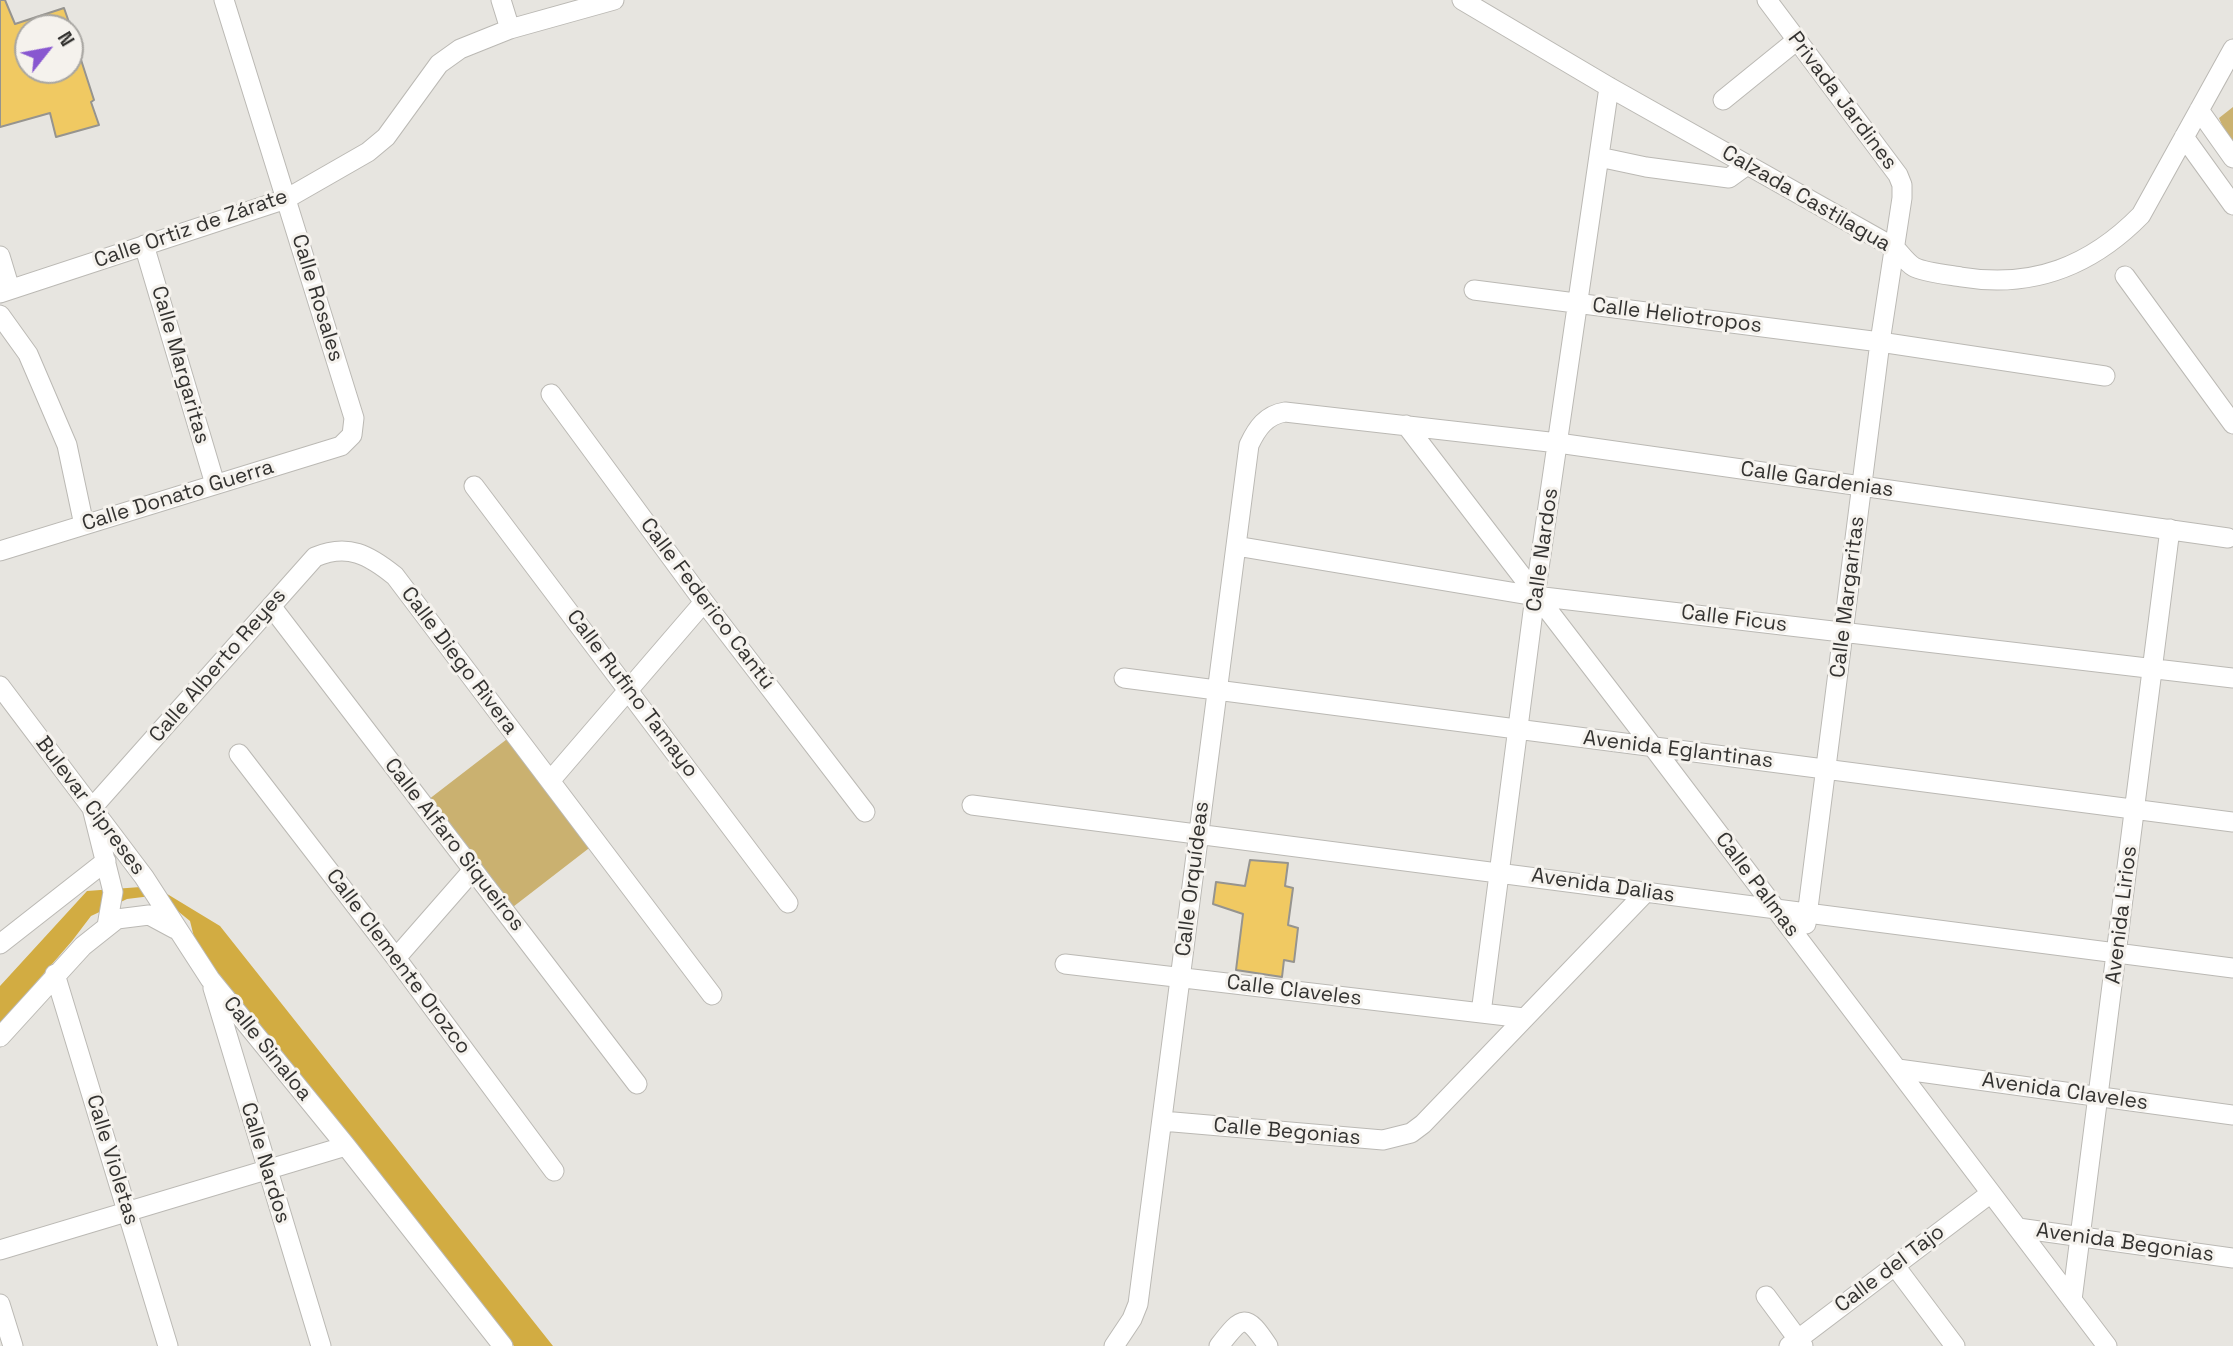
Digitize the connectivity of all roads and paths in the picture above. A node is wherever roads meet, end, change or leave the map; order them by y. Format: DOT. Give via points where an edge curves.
graph roads {
  1 [pos="224,0"];
  2 [pos="501,0"];
  3 [pos="614,0"];
  4 [pos="1462,0"];
  5 [pos="1768,0"];
  6 [pos="510,29"];
  7 [pos="1797,40"];
  8 [pos="2233,49"];
  9 [pos="1609,87"];
  10 [pos="1723,100"];
  11 [pos="2199,110"];
  12 [pos="2184,137"];
  13 [pos="1599,157"];
  14 [pos="2233,158"];
  15 [pos="1746,165"];
  16 [pos="286,199"];
  17 [pos="2233,205"];
  18 [pos="144,246"];
  19 [pos="1895,248"];
  20 [pos="0,256"];
  21 [pos="2124,276"];
  22 [pos="1474,290"];
  23 [pos="5,291"];
  24 [pos="1579,303"];
  25 [pos="0,315"];
  26 [pos="1880,342"];
  27 [pos="2105,376"];
  28 [pos="551,394"];
  29 [pos="1274,414"];
  30 [pos="2231,415"];
  31 [pos="1406,425"];
  32 [pos="352,435"];
  33 [pos="1558,443"];
  34 [pos="215,484"];
  35 [pos="474,486"];
  36 [pos="1862,486"];
  37 [pos="84,525"];
  38 [pos="2171,529"];
  39 [pos="2228,538"];
  40 [pos="1236,546"];
  41 [pos="0,551"];
  42 [pos="358,552"];
  43 [pos="1535,596"];
  44 [pos="704,602"];
  45 [pos="271,607"];
  46 [pos="1843,632"];
  47 [pos="2153,669"];
  48 [pos="1124,678"];
  49 [pos="2233,678"];
  50 [pos="0,686"];
  51 [pos="628,689"];
  52 [pos="1217,690"];
  53 [pos="1518,729"];
  54 [pos="1653,747"];
  55 [pos="239,754"];
  56 [pos="1826,769"];
  57 [pos="550,781"];
  58 [pos="972,805"];
  59 [pos="92,808"];
  60 [pos="2135,810"];
  61 [pos="865,812"];
  62 [pos="2233,822"];
  63 [pos="1199,834"];
  64 [pos="108,869"];
  65 [pos="473,870"];
  66 [pos="1499,873"];
  67 [pos="1646,892"];
  68 [pos="788,903"];
  69 [pos="1776,909"];
  70 [pos="1808,913"];
  71 [pos="109,918"];
  72 [pos="171,921"];
  73 [pos="0,944"];
  74 [pos="1803,946"];
  75 [pos="2117,953"];
  76 [pos="396,958"];
  77 [pos="1065,964"];
  78 [pos="2233,968"];
  79 [pos="55,974"];
  80 [pos="1180,978"];
  81 [pos="210,979"];
  82 [pos="712,995"];
  83 [pos="1481,1013"];
  84 [pos="1524,1018"];
  85 [pos="0,1037"];
  86 [pos="1898,1069"];
  87 [pos="637,1084"];
  88 [pos="2098,1096"];
  89 [pos="2233,1115"];
  90 [pos="1161,1121"];
  91 [pos="346,1146"];
  92 [pos="267,1169"];
  93 [pos="554,1171"];
  94 [pos="1991,1193"];
  95 [pos="127,1211"];
  96 [pos="2018,1228"];
  97 [pos="2080,1238"];
  98 [pos="0,1250"];
  99 [pos="2233,1258"];
  100 [pos="1895,1266"];
  101 [pos="1766,1296"];
  102 [pos="2072,1300"];
  103 [pos="0,1304"];
  104 [pos="1797,1344"];
  105 [pos="13,1346"];
  106 [pos="169,1346"];
  107 [pos="321,1346"];
  108 [pos="503,1346"];
  109 [pos="1114,1346"];
  110 [pos="1219,1346"];
  111 [pos="1268,1346"];
  112 [pos="1955,1346"];
  113 [pos="2107,1346"];
  1 -- 16 [label="street, Calle Rosales"];
  2 -- 6 [label="street"];
  3 -- 6 [label="street, Calle Ortiz de Zárate"];
  4 -- 9 [label="street, Calzada Castilagua"];
  5 -- 7 [label="street, Privada Jardines"];
  6 -- 16 [label="street, Calle Ortiz de Zárate" via="460,49 439,64 386,137"];
  7 -- 10 [label="street"];
  7 -- 19 [label="street, Privada Jardines" via="1898,175 1902,198"];
  8 -- 11 [label="street, Calzada Castilagua"];
  9 -- 13 [label="street, Calle Nardos"];
  9 -- 15 [label="street, Calzada Castilagua"];
  11 -- 12 [label="street, Calzada Castilagua"];
  11 -- 14 [label="street"];
  12 -- 17 [label="street"];
  12 -- 19 [label="street, Calzada Castilagua" via="2141,215 2102,250 2071,266 2026,278 1984,280 1914,267"];
  13 -- 15 [label="street" via="1729,178"];
  13 -- 24 [label="street, Calle Nardos"];
  15 -- 19 [label="street, Calzada Castilagua"];
  16 -- 18 [label="street, Calle Ortiz de Zárate"];
  16 -- 32 [label="street, Calle Rosales" via="354,418"];
  18 -- 23 [label="street, Calle Ortiz de Zárate"];
  18 -- 34 [label="street, Calle Margaritas"];
  19 -- 26 [label="street, Calle Margaritas"];
  20 -- 23 [label="street"];
  21 -- 30 [label="street"];
  22 -- 24 [label="street, Calle Heliotropos"];
  24 -- 26 [label="street, Calle Heliotropos"];
  24 -- 33 [label="street, Calle Nardos"];
  25 -- 37 [label="street" via="28,354 67,445"];
  26 -- 27 [label="street, Calle Heliotropos"];
  26 -- 36 [label="street, Calle Margaritas"];
  28 -- 44 [label="street, Calle Federico Cantú"];
  29 -- 31 [label="street, Calle Gardenias"];
  29 -- 40 [label="street, Calle Orquídeas" via="1249,445"];
  31 -- 33 [label="street, Calle Gardenias"];
  31 -- 43 [label="street, Calle Palmas"];
  32 -- 34 [label="street, Calle Donato Guerra" via="341,446"];
  33 -- 36 [label="street, Calle Gardenias"];
  33 -- 43 [label="street, Calle Nardos"];
  34 -- 37 [label="street, Calle Donato Guerra"];
  35 -- 51 [label="street, Calle Rufino Tamayo"];
  36 -- 38 [label="street, Calle Gardenias"];
  36 -- 46 [label="street, Calle Margaritas"];
  37 -- 41 [label="street, Calle Donato Guerra"];
  38 -- 39 [label="street, Calle Gardenias"];
  38 -- 47 [label="street, Avenida Lirios"];
  40 -- 43 [label="street, Calle Ficus"];
  40 -- 52 [label="street, Calle Orquídeas"];
  42 -- 45 [label="street, Calle Alberto Reyes" via="329,551 315,557"];
  42 -- 57 [label="street, Calle Diego Rivera" via="394,576"];
  43 -- 46 [label="street, Calle Ficus"];
  43 -- 53 [label="street, Calle Nardos"];
  43 -- 54 [label="street, Calle Palmas"];
  44 -- 51 [label="street"];
  44 -- 61 [label="street, Calle Federico Cantú"];
  45 -- 59 [label="street, Calle Alberto Reyes"];
  45 -- 65 [label="street, Calle Alfaro Siqueiros"];
  46 -- 47 [label="street, Calle Ficus"];
  46 -- 56 [label="street, Calle Margaritas"];
  47 -- 49 [label="street, Calle Ficus"];
  47 -- 60 [label="street, Avenida Lirios"];
  48 -- 52 [label="street, Avenida Eglantinas"];
  50 -- 59 [label="street, Bulevar Cipreses"];
  51 -- 57 [label="street"];
  51 -- 68 [label="street, Calle Rufino Tamayo"];
  52 -- 53 [label="street, Avenida Eglantinas"];
  52 -- 63 [label="street, Calle Orquídeas"];
  53 -- 54 [label="street, Avenida Eglantinas"];
  53 -- 66 [label="street, Calle Nardos"];
  54 -- 56 [label="street, Avenida Eglantinas"];
  54 -- 69 [label="street, Calle Palmas"];
  55 -- 76 [label="street, Calle Clemente Orozco"];
  56 -- 60 [label="street, Avenida Eglantinas"];
  56 -- 70 [label="street, Calle Margaritas"];
  57 -- 82 [label="street, Calle Diego Rivera"];
  58 -- 63 [label="street, Avenida Dalias"];
  59 -- 64 [label="street"];
  59 -- 72 [label="street, Bulevar Cipreses"];
  60 -- 62 [label="street, Avenida Eglantinas"];
  60 -- 75 [label="street, Avenida Lirios"];
  63 -- 66 [label="street, Avenida Dalias"];
  63 -- 80 [label="street, Calle Orquídeas"];
  64 -- 71 [label="street" via="113,891"];
  64 -- 73 [label="street"];
  65 -- 76 [label="street"];
  65 -- 87 [label="street, Calle Alfaro Siqueiros"];
  66 -- 67 [label="street, Avenida Dalias"];
  66 -- 83 [label="street, Calle Nardos"];
  67 -- 69 [label="street, Avenida Dalias"];
  67 -- 84 [label="street"];
  69 -- 70 [label="street, Avenida Dalias"];
  69 -- 74 [label="street, Calle Palmas"];
  70 -- 74 [label="street, Calle Margaritas"];
  70 -- 75 [label="street, Avenida Dalias"];
  71 -- 72 [label="street" via="149,915"];
  71 -- 79 [label="street"];
  72 -- 81 [label="street, Calle Sinaloa"];
  74 -- 86 [label="street, Calle Palmas"];
  75 -- 78 [label="street, Avenida Dalias"];
  75 -- 88 [label="street, Avenida Lirios"];
  76 -- 93 [label="street, Calle Clemente Orozco"];
  77 -- 80 [label="street, Calle Claveles"];
  79 -- 85 [label="street"];
  79 -- 95 [label="street, Calle Violetas"];
  80 -- 83 [label="street, Calle Claveles"];
  80 -- 90 [label="street, Calle Orquídeas"];
  81 -- 91 [label="street, Calle Sinaloa"];
  81 -- 92 [label="street, Calle Nardos"];
  83 -- 84 [label="street, Calle Claveles"];
  84 -- 90 [label="street, Calle Begonias" via="1411,1133 1383,1139"];
  86 -- 88 [label="street, Avenida Claveles"];
  86 -- 94 [label="street, Calle Palmas"];
  88 -- 89 [label="street, Avenida Claveles"];
  88 -- 97 [label="street, Avenida Lirios"];
  90 -- 109 [label="street, Calle Orquídeas" via="1138,1304"];
  91 -- 92 [label="street"];
  91 -- 108 [label="street, Calle Sinaloa"];
  92 -- 95 [label="street"];
  92 -- 107 [label="street, Calle Nardos"];
  94 -- 96 [label="street, Calle Palmas"];
  94 -- 100 [label="street, Calle del Tajo"];
  95 -- 98 [label="street"];
  95 -- 106 [label="street, Calle Violetas"];
  96 -- 97 [label="street, Avenida Begonias"];
  96 -- 102 [label="street, Calle Palmas"];
  97 -- 99 [label="street, Avenida Begonias"];
  97 -- 102 [label="street, Avenida Lirios"];
  100 -- 104 [label="street, Calle del Tajo"];
  100 -- 112 [label="street"];
  101 -- 104 [label="street"];
  102 -- 113 [label="street, Calle Palmas"];
  103 -- 105 [label="street"];
  110 -- 111 [label="street" via="1242,1321 1256,1327"];
}
